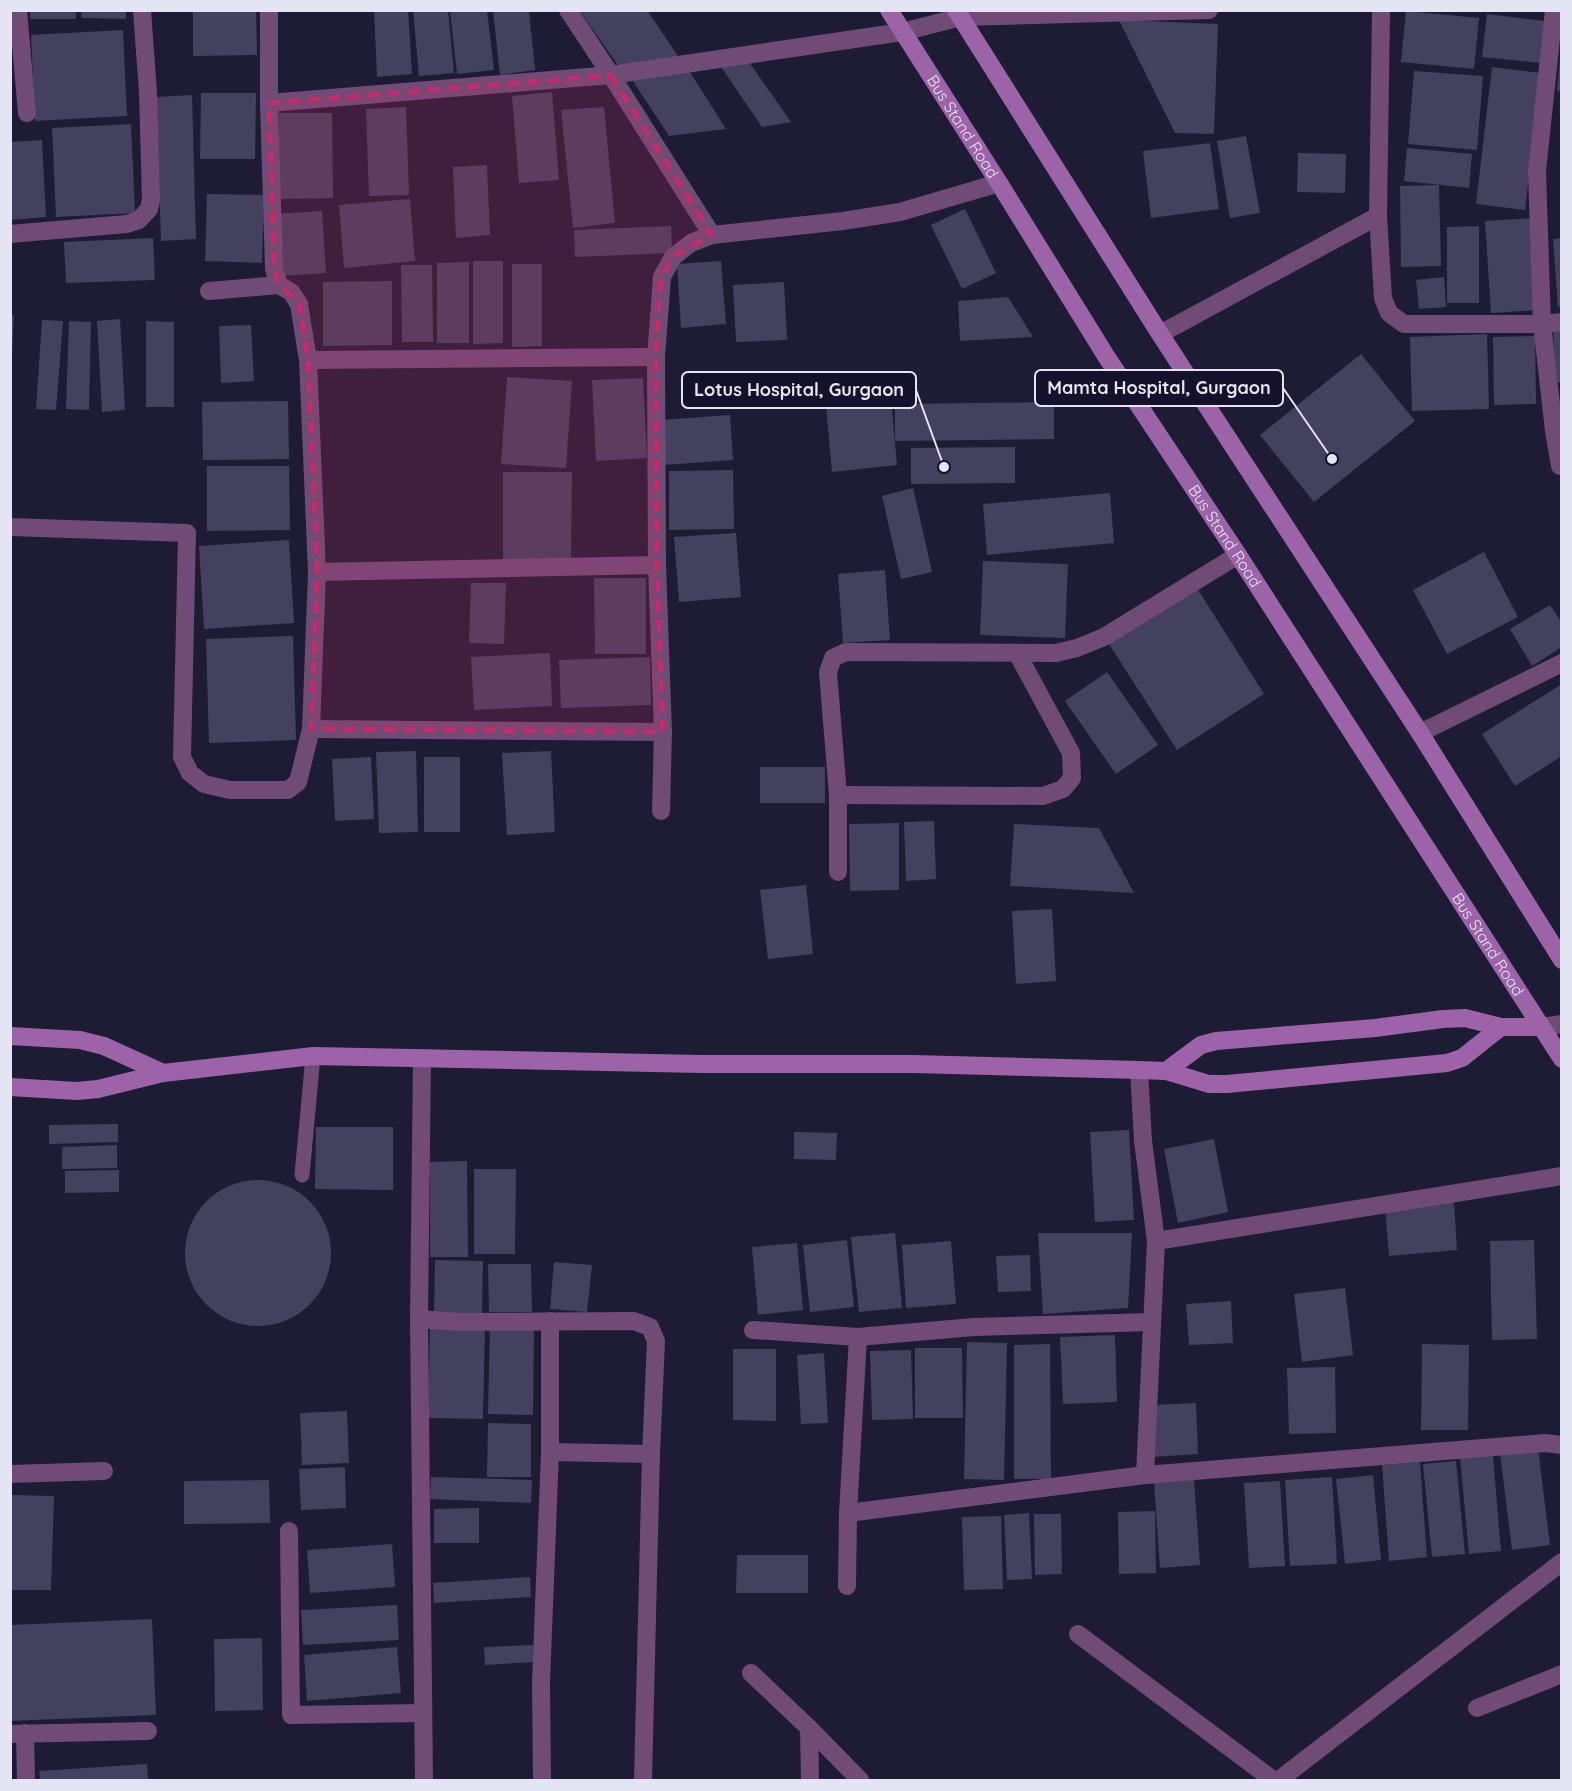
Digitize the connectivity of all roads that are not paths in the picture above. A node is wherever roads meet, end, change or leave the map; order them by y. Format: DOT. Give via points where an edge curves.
graph roads {
  1 [pos="18,10"];
  2 [pos="142,10"];
  3 [pos="269,10"];
  4 [pos="567,10"];
  5 [pos="888,10"];
  6 [pos="1209,10"];
  7 [pos="1381,10"];
  8 [pos="1547,10"];
  9 [pos="1163,11"];
  10 [pos="1554,11"];
  11 [pos="1562,11"];
  12 [pos="958,14"];
  13 [pos="902,32"];
  14 [pos="611,75"];
  15 [pos="269,103"];
  16 [pos="27,113"];
  17 [pos="999,183"];
  18 [pos="1378,216"];
  19 [pos="10,234"];
  20 [pos="712,235"];
  21 [pos="279,285"];
  22 [pos="209,291"];
  23 [pos="1562,322"];
  24 [pos="1542,324"];
  25 [pos="1160,334"];
  26 [pos="656,357"];
  27 [pos="308,360"];
  28 [pos="1560,466"];
  29 [pos="10,527"];
  30 [pos="1238,555"];
  31 [pos="657,565"];
  32 [pos="317,572"];
  33 [pos="1017,653"];
  34 [pos="1562,663"];
  35 [pos="311,729"];
  36 [pos="663,732"];
  37 [pos="1420,733"];
  38 [pos="838,795"];
  39 [pos="661,811"];
  40 [pos="838,872"];
  41 [pos="1562,960"];
  42 [pos="1562,1024"];
  43 [pos="1501,1027"];
  44 [pos="1541,1027"];
  45 [pos="10,1036"];
  46 [pos="313,1056"];
  47 [pos="422,1058"];
  48 [pos="1562,1059"];
  49 [pos="1139,1070"];
  50 [pos="1166,1071"];
  51 [pos="163,1073"];
  52 [pos="10,1088"];
  53 [pos="302,1174"];
  54 [pos="1562,1176"];
  55 [pos="1156,1241"];
  56 [pos="419,1319"];
  57 [pos="550,1321"];
  58 [pos="1151,1322"];
  59 [pos="753,1330"];
  60 [pos="858,1337"];
  61 [pos="1562,1445"];
  62 [pos="550,1452"];
  63 [pos="651,1454"];
  64 [pos="104,1471"];
  65 [pos="10,1474"];
  66 [pos="1145,1475"];
  67 [pos="848,1514"];
  68 [pos="289,1531"];
  69 [pos="1562,1562"];
  70 [pos="847,1586"];
  71 [pos="1078,1634"];
  72 [pos="751,1673"];
  73 [pos="1562,1674"];
  74 [pos="1477,1708"];
  75 [pos="423,1713"];
  76 [pos="809,1728"];
  77 [pos="148,1731"];
  78 [pos="18,1734"];
  79 [pos="26,1780"];
  80 [pos="424,1780"];
  81 [pos="542,1780"];
  82 [pos="643,1780"];
  83 [pos="810,1780"];
  84 [pos="860,1780"];
  85 [pos="1274,1780"];
  86 [pos="1279,1780"];
  1 -- 16 [label="street"];
  2 -- 19 [label="street" via="152,189 149,210 139,220 127,224"];
  3 -- 15 [label="street"];
  4 -- 14 [label="street"];
  5 -- 13 [label="street, Bus Stand Road"];
  6 -- 9 [label="street"];
  7 -- 18 [label="street"];
  8 -- 10 [label="street"];
  9 -- 12 [label="street"];
  10 -- 11 [label="street"];
  10 -- 24 [label="street" via="1537,171"];
  12 -- 13 [label="street"];
  12 -- 25 [label="street"];
  13 -- 14 [label="street"];
  13 -- 17 [label="street, Bus Stand Road"];
  14 -- 15 [label="street"];
  14 -- 20 [label="street"];
  15 -- 21 [label="street" via="274,269"];
  17 -- 20 [label="street" via="900,212"];
  17 -- 30 [label="street, Bus Stand Road" via="1106,356"];
  18 -- 24 [label="street" via="1383,298 1396,319 1404,324"];
  18 -- 25 [label="street"];
  20 -- 26 [label="street" via="691,243 673,257 662,277"];
  21 -- 22 [label="street"];
  21 -- 27 [label="street" via="291,292 299,304"];
  23 -- 24 [label="street"];
  24 -- 28 [label="street"];
  25 -- 37 [label="street"];
  26 -- 27 [label="street"];
  26 -- 31 [label="street"];
  27 -- 32 [label="street"];
  29 -- 35 [label="street" via="187,533 182,757 190,774 204,784 230,790 288,790 298,782"];
  30 -- 33 [label="street" via="1104,637 1056,653"];
  30 -- 44 [label="street, Bus Stand Road"];
  31 -- 32 [label="street"];
  31 -- 36 [label="street"];
  32 -- 35 [label="street"];
  33 -- 38 [label="street" via="846,652 833,658 828,672"];
  33 -- 38 [label="street" via="1071,753 1072,778 1063,789 1043,796"];
  34 -- 37 [label="street"];
  35 -- 36 [label="street"];
  36 -- 39 [label="street"];
  37 -- 41 [label="street"];
  38 -- 40 [label="street"];
  42 -- 44 [label="street"];
  43 -- 44 [label="street"];
  43 -- 50 [label="street" via="1465,1018 1443,1019 1216,1041 1202,1045"];
  43 -- 50 [label="street" via="1462,1058 1447,1063 1227,1084 1209,1084"];
  44 -- 48 [label="street, Bus Stand Road"];
  45 -- 51 [label="street" via="80,1040 105,1046"];
  46 -- 47 [label="street"];
  46 -- 51 [label="street"];
  46 -- 53 [label="lane"];
  47 -- 49 [label="street"];
  47 -- 56 [label="street"];
  49 -- 50 [label="street"];
  49 -- 55 [label="street" via="1143,1141"];
  51 -- 52 [label="street" via="98,1089"];
  54 -- 55 [label="street"];
  55 -- 58 [label="street"];
  56 -- 57 [label="street"];
  56 -- 75 [label="street"];
  57 -- 62 [label="street"];
  57 -- 63 [label="street" via="634,1321 650,1327 656,1341"];
  58 -- 60 [label="street" via="974,1327"];
  58 -- 66 [label="street"];
  59 -- 60 [label="street"];
  60 -- 67 [label="street"];
  61 -- 66 [label="street" via="1545,1443"];
  62 -- 63 [label="street"];
  62 -- 81 [label="street" via="541,1682"];
  63 -- 82 [label="street"];
  64 -- 65 [label="street"];
  66 -- 67 [label="street"];
  67 -- 70 [label="street"];
  68 -- 75 [label="street" via="291,1716"];
  69 -- 86 [label="street"];
  71 -- 85 [label="street"];
  72 -- 76 [label="street"];
  73 -- 74 [label="street"];
  75 -- 80 [label="street"];
  76 -- 83 [label="street"];
  76 -- 84 [label="street"];
  77 -- 78 [label="street"];
  78 -- 79 [label="street"];
}
